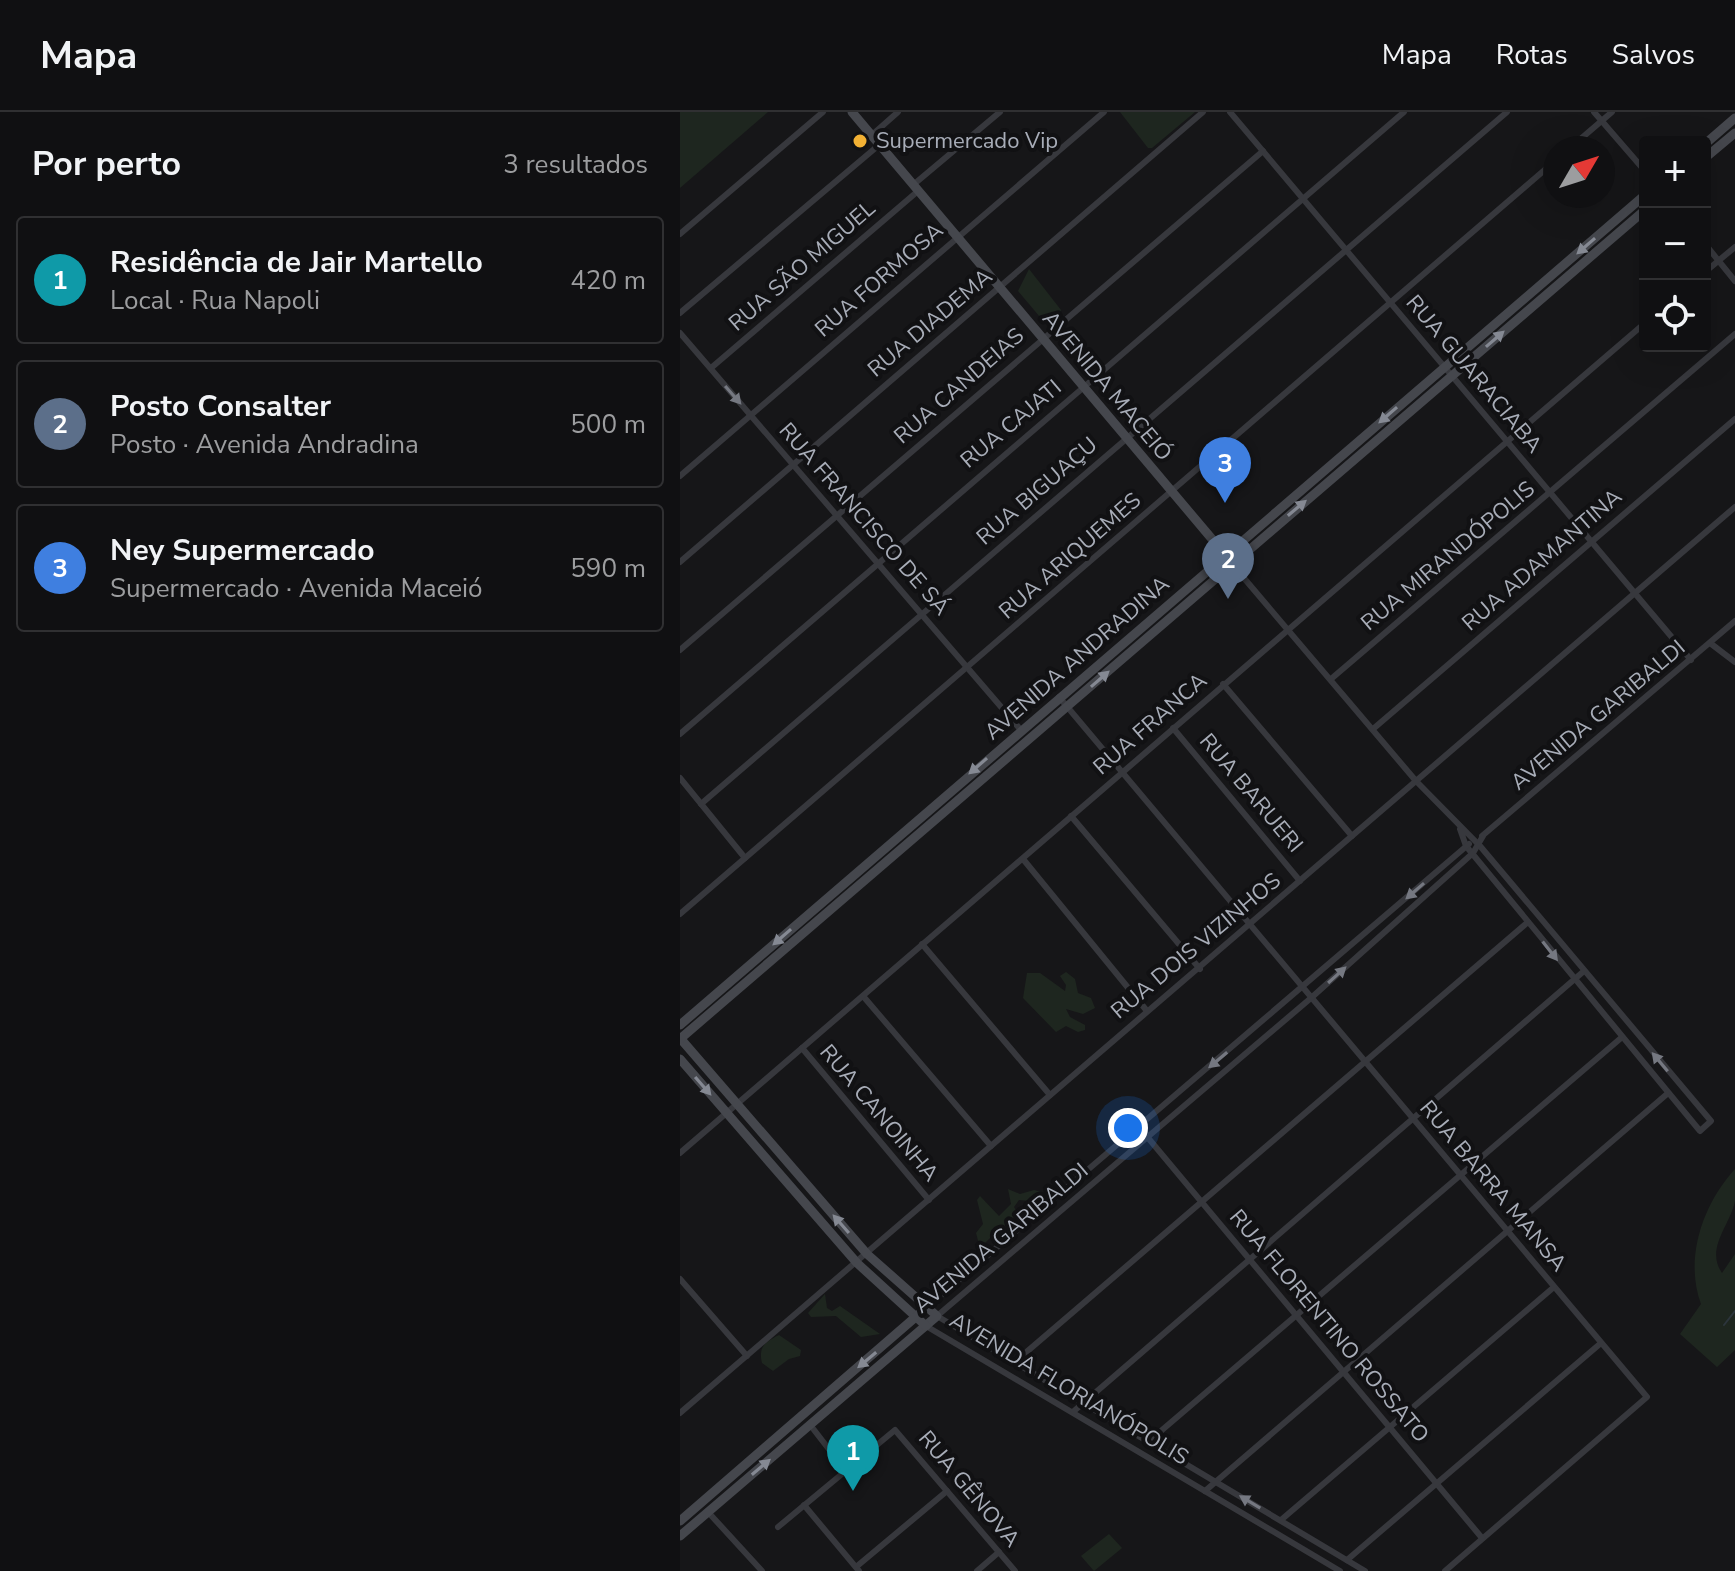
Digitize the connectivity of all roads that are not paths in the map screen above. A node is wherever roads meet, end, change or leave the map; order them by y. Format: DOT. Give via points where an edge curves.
graph roads {
  1 [pos="823,112"];
  2 [pos="852,112"];
  3 [pos="898,112"];
  4 [pos="1000,112"];
  5 [pos="1104,112"];
  6 [pos="1203,112"];
  7 [pos="1230,112"];
  8 [pos="1404,112"];
  9 [pos="1507,112"];
  10 [pos="1594,112"];
  11 [pos="1612,112"];
  12 [pos="1735,118"];
  13 [pos="1601,121"];
  14 [pos="1735,133"];
  15 [pos="872,135"];
  16 [pos="1584,136"];
  17 [pos="1711,139"];
  18 [pos="879,145"];
  19 [pos="1263,151"];
  20 [pos="1711,153"];
  21 [pos="1639,164"];
  22 [pos="1543,171"];
  23 [pos="915,188"];
  24 [pos="1303,199"];
  25 [pos="1639,200"];
  26 [pos="1639,215"];
  27 [pos="680,234"];
  28 [pos="956,237"];
  29 [pos="1735,247"];
  30 [pos="1347,249"];
  31 [pos="1711,252"];
  32 [pos="1718,261"];
  33 [pos="1711,267"];
  34 [pos="1735,281"];
  35 [pos="1000,287"];
  36 [pos="1391,303"];
  37 [pos="680,313"];
  38 [pos="1639,328"];
  39 [pos="680,333"];
  40 [pos="1735,334"];
  41 [pos="1042,338"];
  42 [pos="1444,367"];
  43 [pos="711,368"];
  44 [pos="1452,376"];
  45 [pos="1083,387"];
  46 [pos="750,414"];
  47 [pos="1735,419"];
  48 [pos="1127,437"];
  49 [pos="1506,440"];
  50 [pos="792,464"];
  51 [pos="680,476"];
  52 [pos="1173,491"];
  53 [pos="1550,493"];
  54 [pos="1735,507"];
  55 [pos="837,515"];
  56 [pos="1592,541"];
  57 [pos="1225,555"];
  58 [pos="680,562"];
  59 [pos="877,562"];
  60 [pos="1232,564"];
  61 [pos="1635,594"];
  62 [pos="921,615"];
  63 [pos="1735,621"];
  64 [pos="1287,627"];
  65 [pos="1710,643"];
  66 [pos="680,650"];
  67 [pos="1691,660"];
  68 [pos="1735,662"];
  69 [pos="967,668"];
  70 [pos="1331,679"];
  71 [pos="1223,684"];
  72 [pos="1059,697"];
  73 [pos="1068,707"];
  74 [pos="1173,728"];
  75 [pos="1020,729"];
  76 [pos="1373,729"];
  77 [pos="680,734"];
  78 [pos="1122,772"];
  79 [pos="680,778"];
  80 [pos="1416,781"];
  81 [pos="701,804"];
  82 [pos="1071,816"];
  83 [pos="1460,829"];
  84 [pos="1352,836"];
  85 [pos="1483,836"];
  86 [pos="1474,839"];
  87 [pos="1466,846"];
  88 [pos="1480,846"];
  89 [pos="889,851"];
  90 [pos="1473,853"];
  91 [pos="745,858"];
  92 [pos="1023,859"];
  93 [pos="1300,881"];
  94 [pos="681,911"];
  95 [pos="1528,922"];
  96 [pos="1250,924"];
  97 [pos="922,944"];
  98 [pos="1200,969"];
  99 [pos="1584,971"];
  100 [pos="1573,980"];
  101 [pos="1302,988"];
  102 [pos="863,996"];
  103 [pos="1311,998"];
  104 [pos="1147,1011"];
  105 [pos="680,1025"];
  106 [pos="1621,1038"];
  107 [pos="680,1039"];
  108 [pos="802,1048"];
  109 [pos="680,1059"];
  110 [pos="1365,1062"];
  111 [pos="1667,1094"];
  112 [pos="1050,1095"];
  113 [pos="737,1103"];
  114 [pos="727,1113"];
  115 [pos="1412,1118"];
  116 [pos="1139,1127"];
  117 [pos="1149,1136"];
  118 [pos="991,1146"];
  119 [pos="680,1153"];
  120 [pos="1459,1174"];
  121 [pos="929,1200"];
  122 [pos="1202,1201"];
  123 [pos="1507,1231"];
  124 [pos="867,1254"];
  125 [pos="1249,1258"];
  126 [pos="857,1263"];
  127 [pos="680,1279"];
  128 [pos="1554,1287"];
  129 [pos="926,1308"];
  130 [pos="1296,1314"];
  131 [pos="937,1316"];
  132 [pos="916,1318"];
  133 [pos="926,1326"];
  134 [pos="1601,1343"];
  135 [pos="747,1356"];
  136 [pos="1016,1361"];
  137 [pos="1343,1371"];
  138 [pos="680,1400"];
  139 [pos="1083,1401"];
  140 [pos="686,1408"];
  141 [pos="1074,1411"];
  142 [pos="680,1413"];
  143 [pos="802,1415"];
  144 [pos="811,1426"];
  145 [pos="1390,1427"];
  146 [pos="1148,1442"];
  147 [pos="845,1470"];
  148 [pos="1214,1481"];
  149 [pos="1437,1484"];
  150 [pos="714,1491"];
  151 [pos="947,1491"];
  152 [pos="1205,1491"];
  153 [pos="722,1500"];
  154 [pos="804,1505"];
  155 [pos="704,1508"];
  156 [pos="1281,1520"];
  157 [pos="680,1521"];
  158 [pos="778,1527"];
  159 [pos="680,1536"];
  160 [pos="1482,1538"];
  161 [pos="999,1552"];
  162 [pos="1347,1560"];
  163 [pos="857,1569"];
  164 [pos="762,1571"];
  165 [pos="977,1571"];
  166 [pos="1015,1571"];
  167 [pos="1340,1571"];
  168 [pos="1365,1571"];
  169 [pos="1445,1571"];
  1 -- 27 [label="street"];
  2 -- 15 [label="main road, AVENIDA MACEIÓ"];
  3 -- 15 [label="street"];
  4 -- 23 [label="street, RUA SÃO MIGUEL"];
  5 -- 28 [label="street, RUA FORMOSA"];
  6 -- 35 [label="street, RUA DIADEMA"];
  7 -- 19 [label="street, RUA GUARACIABA"];
  8 -- 24 [label="street, RUA CAJATI"];
  9 -- 30 [label="street, RUA BIGUAÇU"];
  10 -- 13 [label="street"];
  11 -- 13 [label="street"];
  12 -- 17 [label="main road"];
  13 -- 16 [label="street"];
  13 -- 21 [label="street"];
  14 -- 20 [label="main road"];
  15 -- 18 [label="main road, AVENIDA MACEIÓ"];
  18 -- 23 [label="main road, AVENIDA MACEIÓ"];
  18 -- 37 [label="street"];
  19 -- 24 [label="street, RUA GUARACIABA"];
  19 -- 41 [label="street, RUA CANDEIAS"];
  22 -- 36 [label="street, RUA ARIQUEMES"];
  23 -- 28 [label="main road, AVENIDA MACEIÓ"];
  23 -- 43 [label="street, RUA SÃO MIGUEL"];
  24 -- 30 [label="street, RUA GUARACIABA"];
  24 -- 45 [label="street, RUA CAJATI"];
  25 -- 42 [label="main road, AVENIDA ANDRADINA, one-way"];
  44 -- 26 [label="main road, AVENIDA ANDRADINA, one-way"];
  28 -- 35 [label="main road, AVENIDA MACEIÓ"];
  28 -- 46 [label="street, RUA FORMOSA"];
  29 -- 32 [label="street"];
  30 -- 36 [label="street, RUA GUARACIABA"];
  30 -- 48 [label="street, RUA BIGUAÇU"];
  31 -- 32 [label="street"];
  32 -- 33 [label="street"];
  32 -- 34 [label="street"];
  35 -- 41 [label="main road, AVENIDA MACEIÓ"];
  35 -- 50 [label="street, RUA DIADEMA"];
  36 -- 42 [label="street, RUA GUARACIABA"];
  36 -- 52 [label="street, RUA ARIQUEMES"];
  38 -- 49 [label="street, RUA FRANCA"];
  39 -- 43 [label="street, RUA FRANCISCO DE SÁ"];
  40 -- 53 [label="street, RUA MIRANDÓPOLIS"];
  41 -- 45 [label="main road, AVENIDA MACEIÓ"];
  41 -- 55 [label="street, RUA CANDEIAS"];
  42 -- 44 [label="street, RUA GUARACIABA"];
  42 -- 57 [label="main road, AVENIDA ANDRADINA, one-way"];
  43 -- 46 [label="street, RUA FRANCISCO DE SÁ, one-way"];
  44 -- 49 [label="street, RUA GUARACIABA"];
  60 -- 44 [label="main road, AVENIDA ANDRADINA, one-way"];
  45 -- 48 [label="main road, AVENIDA MACEIÓ"];
  45 -- 59 [label="street, RUA CAJATI"];
  46 -- 50 [label="street, RUA FRANCISCO DE SÁ"];
  46 -- 51 [label="street, RUA FORMOSA"];
  47 -- 56 [label="street, RUA ADAMANTINA"];
  48 -- 52 [label="main road, AVENIDA MACEIÓ"];
  48 -- 62 [label="street, RUA BIGUAÇU"];
  49 -- 53 [label="street, RUA GUARACIABA"];
  49 -- 64 [label="street, RUA FRANCA"];
  50 -- 55 [label="street, RUA FRANCISCO DE SÁ"];
  50 -- 58 [label="street, RUA DIADEMA"];
  52 -- 57 [label="main road, AVENIDA MACEIÓ"];
  52 -- 69 [label="street, RUA ARIQUEMES"];
  53 -- 56 [label="street, RUA GUARACIABA"];
  53 -- 70 [label="street, RUA MIRANDÓPOLIS"];
  54 -- 61 [label="street, RUA DOIS VIZINHOS"];
  55 -- 59 [label="street, RUA FRANCISCO DE SÁ"];
  55 -- 66 [label="street, RUA CANDEIAS"];
  56 -- 61 [label="street, RUA GUARACIABA"];
  56 -- 76 [label="street, RUA ADAMANTINA"];
  57 -- 60 [label="main road, AVENIDA MACEIÓ"];
  57 -- 72 [label="main road, AVENIDA ANDRADINA"];
  59 -- 62 [label="street, RUA FRANCISCO DE SÁ"];
  59 -- 77 [label="street, RUA CAJATI"];
  60 -- 64 [label="street, AVENIDA MACEIÓ"];
  73 -- 60 [label="main road, AVENIDA ANDRADINA, one-way"];
  61 -- 67 [label="street, RUA GUARACIABA"];
  61 -- 80 [label="street, RUA DOIS VIZINHOS"];
  62 -- 69 [label="street, RUA FRANCISCO DE SÁ"];
  62 -- 81 [label="street, RUA BIGUAÇU"];
  63 -- 65 [label="street, AVENIDA GARIBALDI"];
  64 -- 70 [label="street, AVENIDA MACEIÓ"];
  64 -- 71 [label="street, RUA FRANCA"];
  65 -- 67 [label="street, AVENIDA GARIBALDI"];
  65 -- 68 [label="street"];
  67 -- 85 [label="street, AVENIDA GARIBALDI"];
  69 -- 75 [label="street, RUA FRANCISCO DE SÁ"];
  69 -- 91 [label="street, RUA ARIQUEMES"];
  70 -- 76 [label="street, AVENIDA MACEIÓ"];
  71 -- 74 [label="street, RUA FRANCA"];
  71 -- 84 [label="street"];
  72 -- 73 [label="street"];
  72 -- 75 [label="main road, AVENIDA ANDRADINA"];
  73 -- 78 [label="street"];
  73 -- 89 [label="main road, AVENIDA ANDRADINA"];
  74 -- 78 [label="street, RUA FRANCA"];
  74 -- 93 [label="street, RUA BARUERI"];
  75 -- 89 [label="main road, AVENIDA ANDRADINA, one-way"];
  76 -- 80 [label="street, AVENIDA MACEIÓ"];
  78 -- 82 [label="street, RUA FRANCA"];
  78 -- 96 [label="street"];
  79 -- 81 [label="street"];
  80 -- 83 [label="street, AVENIDA MACEIÓ"];
  80 -- 84 [label="street, RUA DOIS VIZINHOS"];
  81 -- 91 [label="street"];
  82 -- 92 [label="street, RUA FRANCA"];
  82 -- 98 [label="street"];
  83 -- 86 [label="street, AVENIDA MACEIÓ"];
  83 -- 87 [label="street, AVENIDA MACEIÓ"];
  84 -- 93 [label="street, RUA DOIS VIZINHOS"];
  85 -- 86 [label="street, AVENIDA GARIBALDI"];
  85 -- 88 [label="street, AVENIDA GARIBALDI"];
  86 -- 87 [label="street, AVENIDA GARIBALDI"];
  86 -- 88 [label="street, AVENIDA MACEIÓ"];
  87 -- 90 [label="street"];
  87 -- 101 [label="street, AVENIDA GARIBALDI, one-way"];
  88 -- 90 [label="street, AVENIDA GARIBALDI"];
  88 -- 99 [label="street, AVENIDA MACEIÓ"];
  89 -- 105 [label="main road, AVENIDA ANDRADINA, one-way"];
  89 -- 107 [label="main road, AVENIDA ANDRADINA"];
  90 -- 95 [label="street"];
  103 -- 90 [label="street, AVENIDA GARIBALDI, one-way"];
  91 -- 94 [label="street, RUA ARIQUEMES"];
  92 -- 97 [label="street, RUA FRANCA"];
  92 -- 104 [label="street"];
  93 -- 96 [label="street, RUA DOIS VIZINHOS"];
  95 -- 100 [label="street, one-way"];
  95 -- 110 [label="street"];
  96 -- 98 [label="street, RUA DOIS VIZINHOS"];
  96 -- 101 [label="street"];
  97 -- 102 [label="street, RUA FRANCA"];
  97 -- 112 [label="street"];
  98 -- 104 [label="street, RUA DOIS VIZINHOS"];
  99 -- 100 [label="street"];
  111 -- 99 [label="street, AVENIDA MACEIÓ, one-way" via="1700,1131 1711,1121"];
  100 -- 106 [label="street"];
  100 -- 115 [label="street"];
  101 -- 103 [label="street, RUA BARRA MANSA"];
  101 -- 116 [label="street, AVENIDA GARIBALDI, one-way"];
  102 -- 108 [label="street, RUA FRANCA"];
  102 -- 118 [label="street"];
  103 -- 110 [label="street, RUA BARRA MANSA"];
  103 -- 117 [label="street, AVENIDA GARIBALDI"];
  104 -- 112 [label="street, RUA DOIS VIZINHOS"];
  106 -- 111 [label="street"];
  106 -- 120 [label="street"];
  107 -- 113 [label="main road"];
  108 -- 113 [label="street, RUA FRANCA"];
  108 -- 121 [label="street, RUA CANOINHA"];
  109 -- 114 [label="main road, AVENIDA FLORIANÓPOLIS, one-way"];
  110 -- 115 [label="street, RUA BARRA MANSA"];
  110 -- 122 [label="street"];
  111 -- 123 [label="street"];
  112 -- 118 [label="street, RUA DOIS VIZINHOS"];
  113 -- 114 [label="street, RUA FRANCA"];
  124 -- 113 [label="main road, one-way"];
  114 -- 119 [label="street, RUA FRANCA"];
  114 -- 126 [label="main road, AVENIDA FLORIANÓPOLIS"];
  115 -- 120 [label="street, RUA BARRA MANSA"];
  115 -- 125 [label="street"];
  116 -- 117 [label="street, RUA FLORENTINO ROSSATO"];
  116 -- 129 [label="street, AVENIDA GARIBALDI"];
  117 -- 122 [label="street, RUA FLORENTINO ROSSATO"];
  117 -- 131 [label="street, AVENIDA GARIBALDI"];
  118 -- 121 [label="street, RUA DOIS VIZINHOS"];
  120 -- 123 [label="street, RUA BARRA MANSA"];
  120 -- 130 [label="street"];
  121 -- 124 [label="street, RUA DOIS VIZINHOS"];
  122 -- 125 [label="street, RUA FLORENTINO ROSSATO"];
  122 -- 136 [label="street"];
  123 -- 128 [label="street, RUA BARRA MANSA"];
  123 -- 137 [label="street"];
  124 -- 126 [label="street, RUA DOIS VIZINHOS"];
  124 -- 129 [label="main road"];
  125 -- 130 [label="street, RUA FLORENTINO ROSSATO"];
  125 -- 139 [label="street"];
  126 -- 132 [label="main road, AVENIDA FLORIANÓPOLIS"];
  126 -- 135 [label="street, RUA DOIS VIZINHOS"];
  127 -- 135 [label="street"];
  128 -- 134 [label="street, RUA BARRA MANSA"];
  128 -- 145 [label="street"];
  129 -- 131 [label="main road"];
  129 -- 132 [label="main road, AVENIDA GARIBALDI"];
  130 -- 137 [label="street, RUA FLORENTINO ROSSATO"];
  130 -- 146 [label="street"];
  131 -- 133 [label="main road, AVENIDA GARIBALDI"];
  131 -- 136 [label="street, AVENIDA FLORIANÓPOLIS"];
  132 -- 133 [label="main road, AVENIDA FLORIANÓPOLIS"];
  132 -- 143 [label="main road, AVENIDA GARIBALDI, one-way"];
  133 -- 141 [label="street, AVENIDA FLORIANÓPOLIS"];
  133 -- 144 [label="main road, AVENIDA GARIBALDI"];
  134 -- 149 [label="street"];
  134 -- 160 [label="street, RUA BARRA MANSA" via="1647,1397"];
  135 -- 140 [label="street, RUA DOIS VIZINHOS"];
  136 -- 139 [label="street, AVENIDA FLORIANÓPOLIS"];
  137 -- 145 [label="street, RUA FLORENTINO ROSSATO"];
  137 -- 148 [label="street"];
  138 -- 140 [label="street"];
  139 -- 141 [label="street"];
  139 -- 146 [label="street, AVENIDA FLORIANÓPOLIS"];
  140 -- 142 [label="street, RUA DOIS VIZINHOS"];
  141 -- 152 [label="street, AVENIDA FLORIANÓPOLIS"];
  143 -- 144 [label="main road"];
  143 -- 150 [label="main road, AVENIDA GARIBALDI"];
  144 -- 147 [label="street"];
  153 -- 144 [label="main road, AVENIDA GARIBALDI, one-way"];
  145 -- 149 [label="street, RUA FLORENTINO ROSSATO"];
  145 -- 156 [label="street"];
  146 -- 148 [label="street, AVENIDA FLORIANÓPOLIS"];
  147 -- 151 [label="street, RUA GÊNOVA" via="895,1430"];
  147 -- 154 [label="street"];
  148 -- 152 [label="street"];
  156 -- 148 [label="street, AVENIDA FLORIANÓPOLIS, one-way"];
  149 -- 160 [label="street, RUA FLORENTINO ROSSATO"];
  149 -- 162 [label="street"];
  150 -- 153 [label="main road"];
  150 -- 155 [label="main road, AVENIDA GARIBALDI"];
  151 -- 161 [label="street, RUA GÊNOVA"];
  151 -- 163 [label="street"];
  152 -- 167 [label="street, AVENIDA FLORIANÓPOLIS"];
  153 -- 155 [label="main road, AVENIDA GARIBALDI"];
  154 -- 158 [label="street"];
  154 -- 163 [label="street"];
  155 -- 157 [label="main road, AVENIDA GARIBALDI"];
  155 -- 159 [label="main road, AVENIDA GARIBALDI"];
  155 -- 164 [label="street"];
  156 -- 162 [label="street, AVENIDA FLORIANÓPOLIS"];
  160 -- 169 [label="street"];
  161 -- 165 [label="street"];
  161 -- 166 [label="street, RUA GÊNOVA"];
  162 -- 168 [label="street, AVENIDA FLORIANÓPOLIS"];
}
